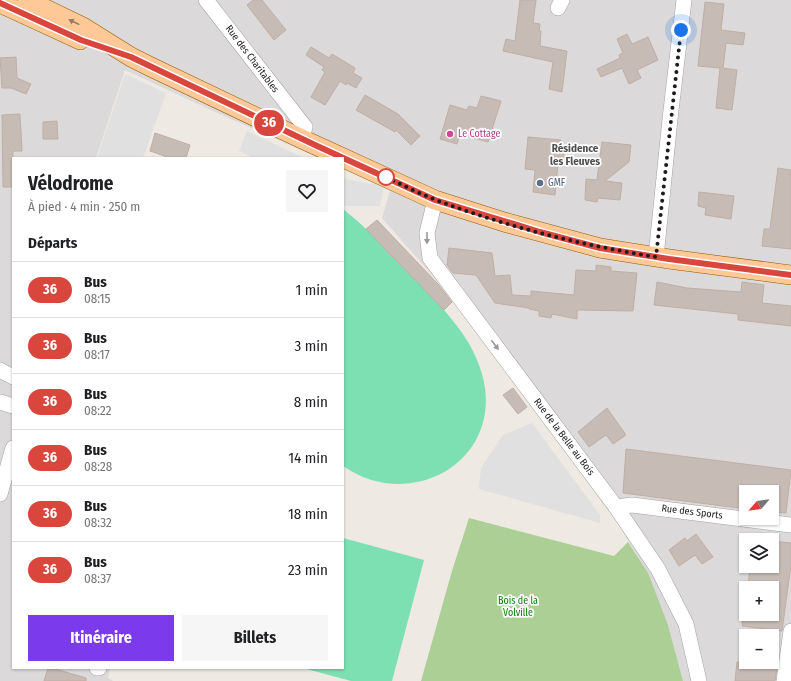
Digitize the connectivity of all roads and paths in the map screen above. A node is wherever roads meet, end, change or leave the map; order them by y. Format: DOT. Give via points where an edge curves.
graph roads {
  1 [pos="27,0"];
  2 [pos="206,0"];
  3 [pos="684,0"];
  4 [pos="0,3"];
  5 [pos="131,57"];
  6 [pos="302,139"];
  7 [pos="341,157"];
  8 [pos="344,158"];
  9 [pos="435,200"];
  10 [pos="656,257"];
  11 [pos="791,275"];
  12 [pos="0,370"];
  13 [pos="12,376"];
  14 [pos="0,402"];
  15 [pos="12,406"];
  16 [pos="12,452"];
  17 [pos="0,494"];
  18 [pos="616,506"];
  19 [pos="791,525"];
  20 [pos="791,631"];
  21 [pos="699,681"];
  22 [pos="784,681"];
  5 -- 1 [label="main road, one-way" via="83,27"];
  2 -- 6 [label="street, Rue des Charitables" via="305,128"];
  3 -- 10 [label="street"];
  4 -- 5 [label="main road" via="81,40"];
  5 -- 6 [label="main road"];
  6 -- 7 [label="main road"];
  8 -- 9 [label="main road"];
  9 -- 10 [label="main road" via="552,236 600,248"];
  9 -- 18 [label="street, Rue de la Belle au Bois, one-way" via="427,233 430,258"];
  10 -- 11 [label="main road"];
  12 -- 13 [label="street"];
  14 -- 15 [label="street"];
  16 -- 17 [label="street"];
  18 -- 19 [label="street, Rue des Sports" via="632,505"];
  18 -- 21 [label="street, Rue de la Belle au Bois" via="658,569 686,624"];
  20 -- 22 [label="street"];
}
